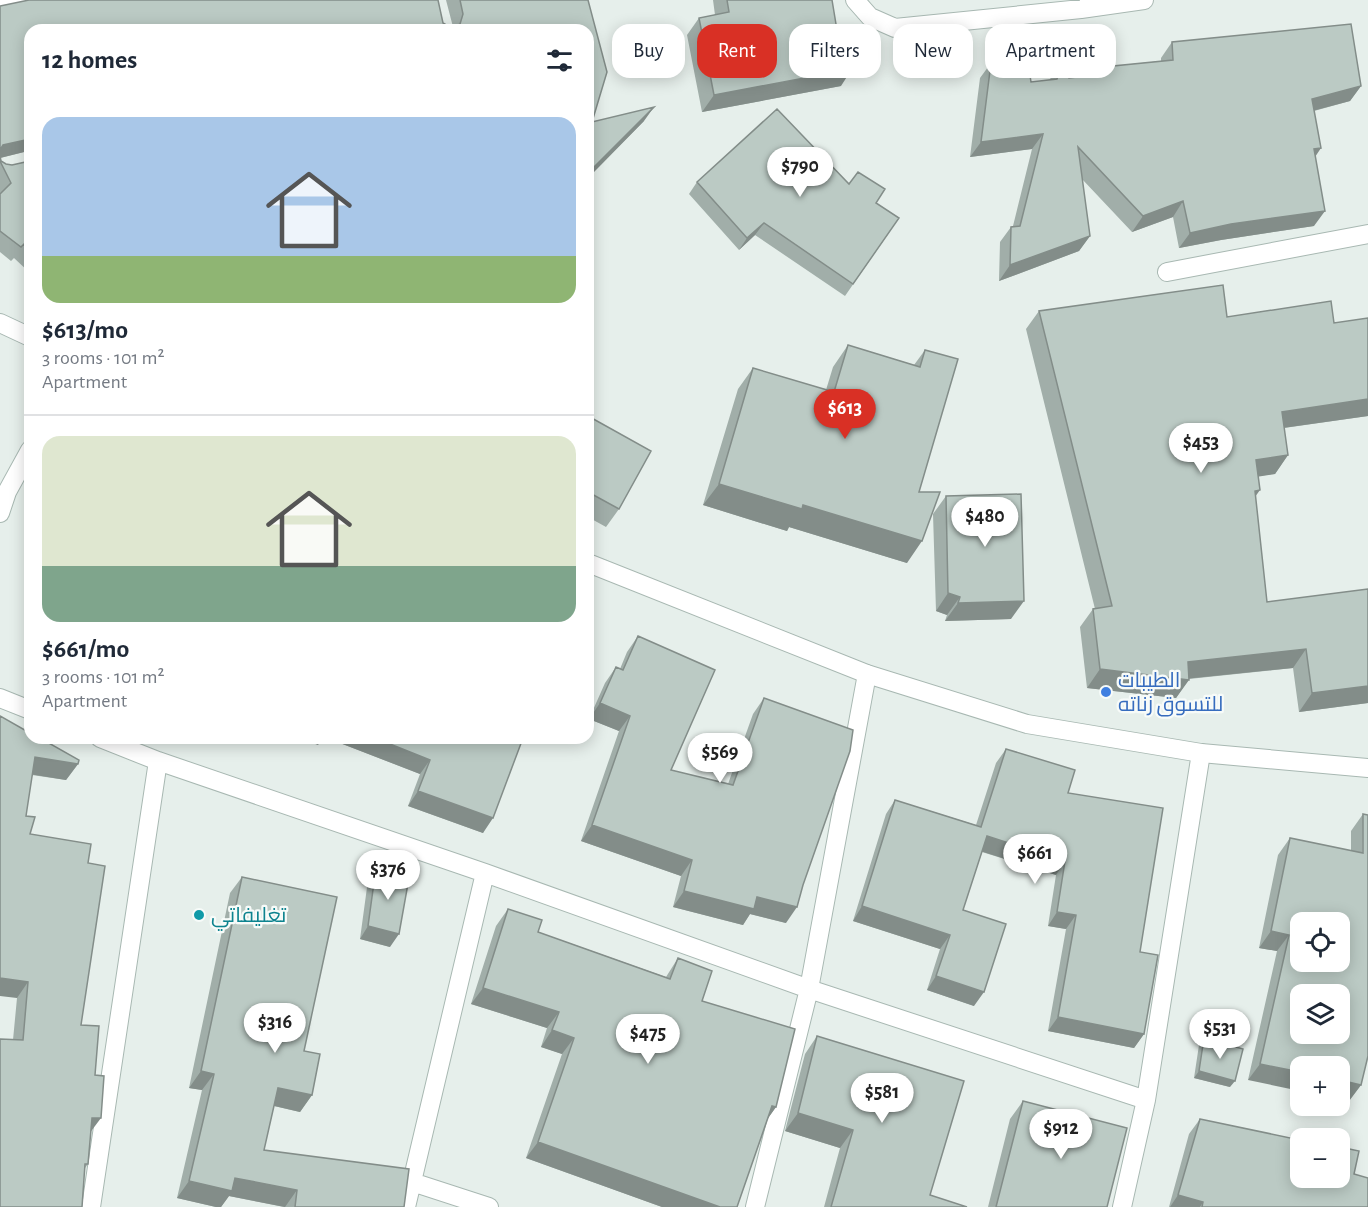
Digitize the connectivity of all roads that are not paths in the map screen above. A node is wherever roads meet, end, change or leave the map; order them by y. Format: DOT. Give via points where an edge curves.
graph roads {
  1 [pos="18,0"];
  2 [pos="855,0"];
  3 [pos="1144,0"];
  4 [pos="0,4"];
  5 [pos="1368,234"];
  6 [pos="1167,272"];
  7 [pos="0,323"];
  8 [pos="24,334"];
  9 [pos="24,461"];
  10 [pos="0,513"];
  11 [pos="594,565"];
  12 [pos="867,674"];
  13 [pos="0,698"];
  14 [pos="24,708"];
  15 [pos="115,744"];
  16 [pos="1201,753"];
  17 [pos="158,761"];
  18 [pos="1368,768"];
  19 [pos="485,873"];
  20 [pos="809,989"];
  21 [pos="1146,1100"];
  22 [pos="412,1182"];
  23 [pos="91,1207"];
  24 [pos="406,1207"];
  25 [pos="489,1207"];
  26 [pos="755,1207"];
  27 [pos="1122,1207"];
  1 -- 4 [label="street"];
  2 -- 3 [label="street" via="870,17 894,28"];
  5 -- 6 [label="street"];
  7 -- 8 [label="street"];
  9 -- 10 [label="street"];
  11 -- 12 [label="street"];
  12 -- 16 [label="street" via="1027,724"];
  12 -- 20 [label="street"];
  13 -- 14 [label="street"];
  15 -- 17 [label="street"];
  16 -- 18 [label="street"];
  16 -- 21 [label="street"];
  17 -- 19 [label="street"];
  17 -- 23 [label="street"];
  19 -- 20 [label="street"];
  19 -- 22 [label="street"];
  20 -- 21 [label="street"];
  20 -- 26 [label="street"];
  21 -- 27 [label="street"];
  22 -- 24 [label="street"];
  22 -- 25 [label="street"];
}
